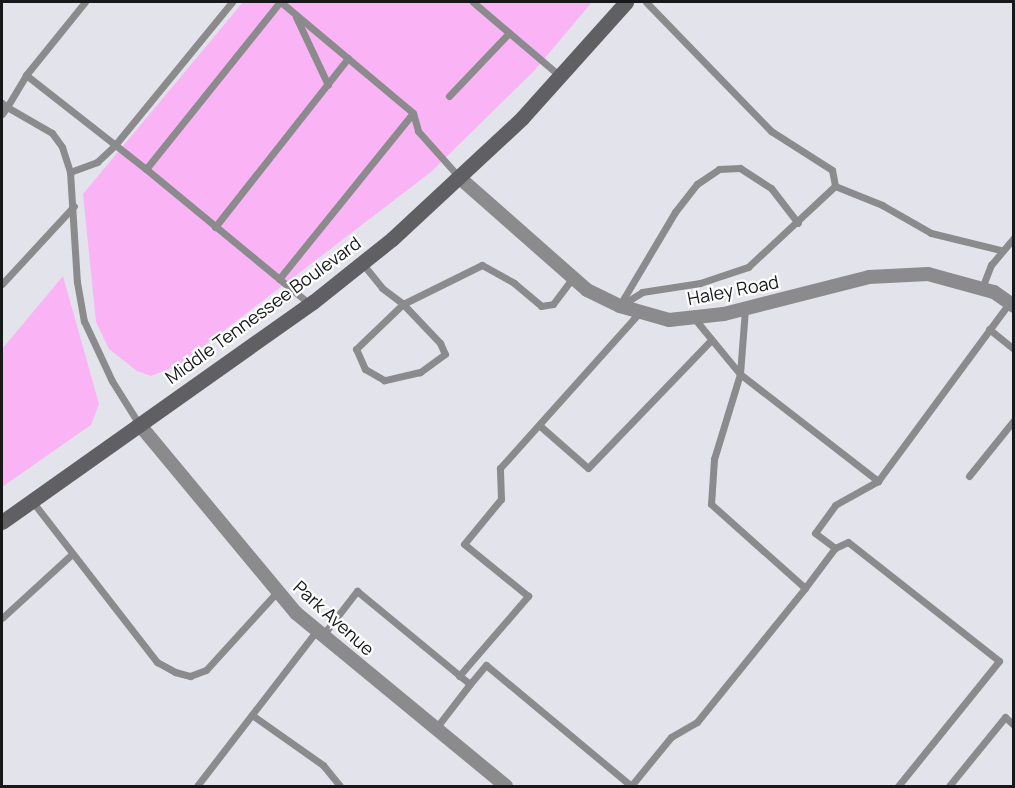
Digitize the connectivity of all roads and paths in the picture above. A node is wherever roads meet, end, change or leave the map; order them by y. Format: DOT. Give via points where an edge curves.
graph roads {
  1 [pos="85,2"];
  2 [pos="232,2"];
  3 [pos="281,2"];
  4 [pos="473,2"];
  5 [pos="626,2"];
  6 [pos="646,2"];
  7 [pos="296,14"];
  8 [pos="509,33"];
  9 [pos="348,58"];
  10 [pos="27,75"];
  11 [pos="560,76"];
  12 [pos="328,85"];
  13 [pos="448,96"];
  14 [pos="4,105"];
  15 [pos="413,113"];
  16 [pos="2,114"];
  17 [pos="115,145"];
  18 [pos="146,169"];
  19 [pos="70,172"];
  20 [pos="460,179"];
  21 [pos="835,186"];
  22 [pos="74,206"];
  23 [pos="798,223"];
  24 [pos="215,227"];
  25 [pos="1014,238"];
  26 [pos="1001,250"];
  27 [pos="362,263"];
  28 [pos="573,277"];
  29 [pos="279,279"];
  30 [pos="2,284"];
  31 [pos="982,288"];
  32 [pos="310,304"];
  33 [pos="403,304"];
  34 [pos="1011,304"];
  35 [pos="620,306"];
  36 [pos="745,309"];
  37 [pos="640,312"];
  38 [pos="694,318"];
  39 [pos="989,329"];
  40 [pos="711,340"];
  41 [pos="1014,349"];
  42 [pos="740,374"];
  43 [pos="1014,420"];
  44 [pos="139,424"];
  45 [pos="539,425"];
  46 [pos="969,476"];
  47 [pos="878,481"];
  48 [pos="31,500"];
  49 [pos="2,522"];
  50 [pos="835,548"];
  51 [pos="72,554"];
  52 [pos="805,588"];
  53 [pos="278,591"];
  54 [pos="2,618"];
  55 [pos="320,632"];
  56 [pos="459,676"];
  57 [pos="470,684"];
  58 [pos="252,715"];
  59 [pos="1014,725"];
  60 [pos="436,728"];
  61 [pos="196,786"];
  62 [pos="340,786"];
  63 [pos="506,786"];
  64 [pos="631,786"];
  65 [pos="898,786"];
  66 [pos="949,786"];
  1 -- 10 [label="lane"];
  2 -- 17 [label="lane"];
  3 -- 7 [label="lane"];
  3 -- 18 [label="lane"];
  4 -- 8 [label="lane"];
  5 -- 11 [label="main road, Middle Tennessee Boulevard"];
  6 -- 21 [label="lane" via="771,131 832,170"];
  7 -- 9 [label="lane"];
  7 -- 12 [label="lane"];
  8 -- 11 [label="lane"];
  8 -- 13 [label="lane"];
  9 -- 12 [label="lane"];
  9 -- 15 [label="lane"];
  10 -- 14 [label="lane"];
  10 -- 17 [label="lane"];
  11 -- 20 [label="main road, Middle Tennessee Boulevard"];
  12 -- 24 [label="lane"];
  14 -- 16 [label="lane"];
  14 -- 19 [label="lane" via="52,133 62,147"];
  15 -- 20 [label="lane" via="418,132"];
  15 -- 29 [label="lane"];
  17 -- 18 [label="lane"];
  17 -- 19 [label="lane" via="97,162"];
  18 -- 24 [label="lane"];
  19 -- 22 [label="lane"];
  20 -- 27 [label="main road, Middle Tennessee Boulevard"];
  20 -- 28 [label="street, Haley Road"];
  21 -- 23 [label="lane"];
  21 -- 26 [label="lane" via="882,205 931,233"];
  22 -- 30 [label="lane"];
  22 -- 44 [label="lane" via="77,282 84,321 106,371"];
  23 -- 35 [label="lane" via="748,267 700,283 642,292"];
  23 -- 35 [label="lane" via="771,188 740,168 719,169 697,184 675,212"];
  24 -- 29 [label="lane"];
  25 -- 26 [label="lane"];
  26 -- 31 [label="lane"];
  27 -- 32 [label="main road, Middle Tennessee Boulevard"];
  27 -- 33 [label="lane" via="382,288"];
  28 -- 33 [label="lane" via="553,304 541,306 514,283 482,265"];
  28 -- 35 [label="street, Haley Road" via="587,290"];
  29 -- 32 [label="lane"];
  31 -- 34 [label="street, Haley Road"];
  31 -- 36 [label="street, Haley Road" via="928,274 869,277"];
  32 -- 44 [label="main road, Middle Tennessee Boulevard"];
  33 -- 33 [label="lane" via="356,349 365,369 384,380 420,372 445,354 440,343"];
  34 -- 39 [label="lane"];
  35 -- 37 [label="street, Haley Road"];
  36 -- 38 [label="street, Haley Road"];
  36 -- 42 [label="lane"];
  37 -- 38 [label="street, Haley Road" via="669,320"];
  37 -- 45 [label="lane"];
  38 -- 40 [label="lane"];
  39 -- 41 [label="lane"];
  39 -- 47 [label="lane"];
  40 -- 42 [label="lane"];
  40 -- 45 [label="lane" via="588,468"];
  42 -- 47 [label="lane"];
  42 -- 52 [label="lane" via="714,459 711,504"];
  43 -- 46 [label="lane"];
  44 -- 48 [label="main road, Middle Tennessee Boulevard"];
  44 -- 53 [label="street, Park Avenue"];
  45 -- 56 [label="lane" via="500,468 501,499 464,544 528,596"];
  47 -- 50 [label="lane" via="835,505 815,533"];
  48 -- 49 [label="main road, Middle Tennessee Boulevard"];
  48 -- 51 [label="lane"];
  50 -- 52 [label="lane"];
  50 -- 65 [label="lane" via="848,542 999,661"];
  51 -- 53 [label="lane" via="156,662 190,675 206,670"];
  51 -- 54 [label="lane"];
  52 -- 64 [label="lane" via="698,722 671,737"];
  53 -- 55 [label="street, Park Avenue"];
  55 -- 56 [label="lane" via="357,591"];
  55 -- 58 [label="lane"];
  55 -- 60 [label="street, Park Avenue"];
  56 -- 57 [label="lane"];
  57 -- 60 [label="lane"];
  57 -- 64 [label="lane" via="486,665"];
  58 -- 61 [label="lane"];
  58 -- 62 [label="lane" via="323,765"];
  59 -- 66 [label="lane" via="1005,717"];
  60 -- 63 [label="street, Park Avenue"];
}
